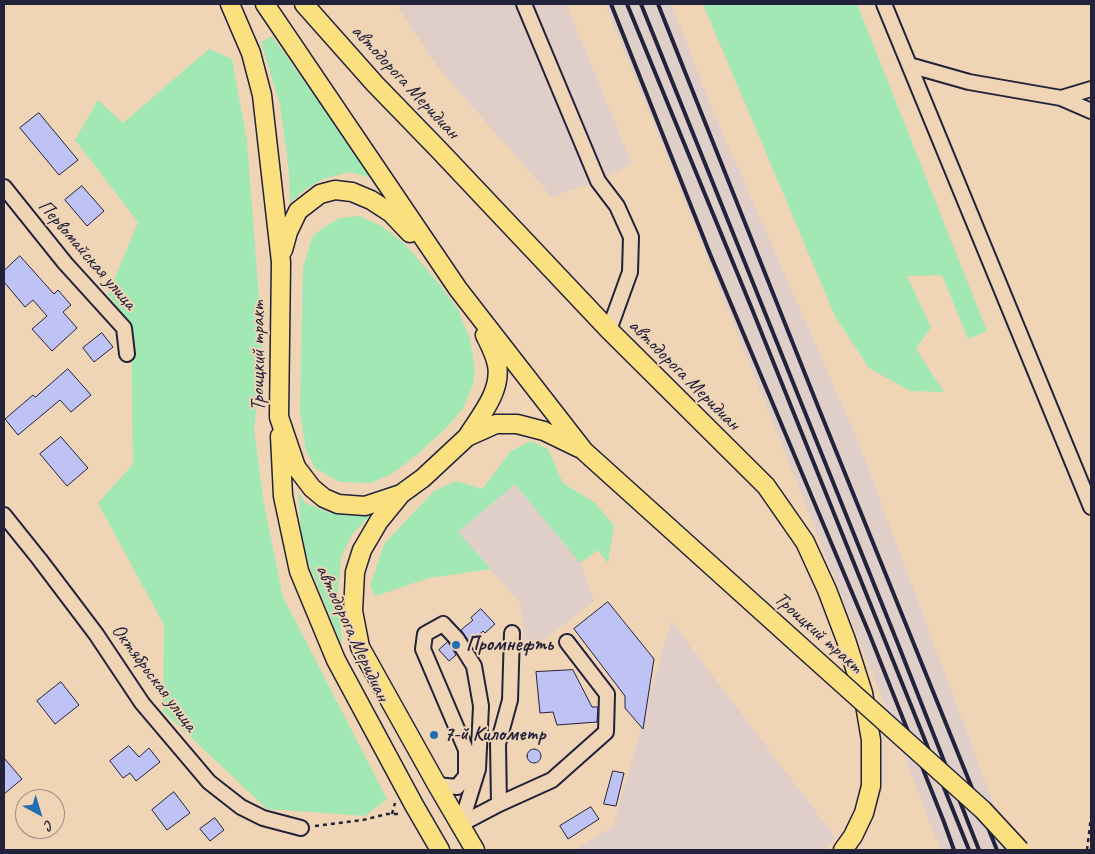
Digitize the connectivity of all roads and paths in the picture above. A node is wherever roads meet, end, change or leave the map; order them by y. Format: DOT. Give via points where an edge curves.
graph roads {
  1 [pos="230,4"];
  2 [pos="265,4"];
  3 [pos="304,4"];
  4 [pos="524,4"];
  5 [pos="884,4"];
  6 [pos="909,65"];
  7 [pos="1091,89"];
  8 [pos="1061,98"];
  9 [pos="1091,111"];
  10 [pos="4,187"];
  11 [pos="281,262"];
  12 [pos="443,267"];
  13 [pos="471,306"];
  14 [pos="609,330"];
  15 [pos="127,354"];
  16 [pos="279,417"];
  17 [pos="467,437"];
  18 [pos="584,451"];
  19 [pos="401,494"];
  20 [pos="1091,507"];
  21 [pos="4,515"];
  22 [pos="512,633"];
  23 [pos="567,642"];
  24 [pos="437,786"];
  25 [pos="499,804"];
  26 [pos="420,815"];
  27 [pos="1091,817"];
  28 [pos="460,824"];
  29 [pos="301,828"];
  30 [pos="440,850"];
  31 [pos="475,850"];
  32 [pos="843,850"];
  33 [pos="1020,850"];
  34 [pos="1086,850"];
  1 -- 11 [label="main road, Троицкий тракт" via="251,54 262,95"];
  2 -- 12 [label="main road, Троицкий тракт"];
  3 -- 14 [label="main road, автодорога Меридиан" via="375,84"];
  4 -- 14 [label="street" via="598,181 617,206 630,237 630,272"];
  5 -- 6 [label="street"];
  6 -- 8 [label="street" via="969,82"];
  6 -- 20 [label="street"];
  7 -- 8 [label="street"];
  8 -- 9 [label="street"];
  10 -- 15 [label="street, Первомайская улица" via="124,328"];
  11 -- 12 [label="main road" via="288,232 298,211 320,194 335,190 352,192 390,213"];
  11 -- 16 [label="main road, Троицкий тракт"];
  12 -- 13 [label="main road, Троицкий тракт"];
  13 -- 17 [label="main road" via="498,366 497,384"];
  13 -- 18 [label="main road, Троицкий тракт"];
  14 -- 32 [label="main road, автодорога Меридиан" via="766,486 805,542 827,590 863,693 871,740 871,786 864,813"];
  16 -- 19 [label="main road, Троицкий тракт" via="296,467 324,498 338,504 365,506"];
  16 -- 26 [label="main road, автодорога Меридиан" via="283,496 299,571 336,660"];
  17 -- 18 [label="main road, Троицкий тракт" via="496,424 517,424 544,431"];
  17 -- 19 [label="main road, Троицкий тракт"];
  18 -- 33 [label="main road, Троицкий тракт, bridge" via="983,810"];
  19 -- 24 [label="main road, автодорога Меридиан" via="379,521 362,550 355,572 353,611 360,647"];
  21 -- 29 [label="street, Октябрьская улица" via="96,634 142,703 209,782 241,807 263,818"];
  22 -- 25 [label="street" via="510,700 498,744"];
  23 -- 25 [label="street" via="607,694 606,732 552,780"];
  24 -- 28 [label="main road, автодорога Меридиан"];
  24 -- 28 [label="street" via="457,787 466,776 466,750 423,649 425,634 444,624 474,666 481,706 478,769"];
  25 -- 28 [label="street"];
  26 -- 29 [label="path" via="387,814"];
  26 -- 30 [label="main road, автодорога Меридиан"];
  27 -- 34 [label="path"];
  28 -- 31 [label="main road, автодорога Меридиан"];
}
